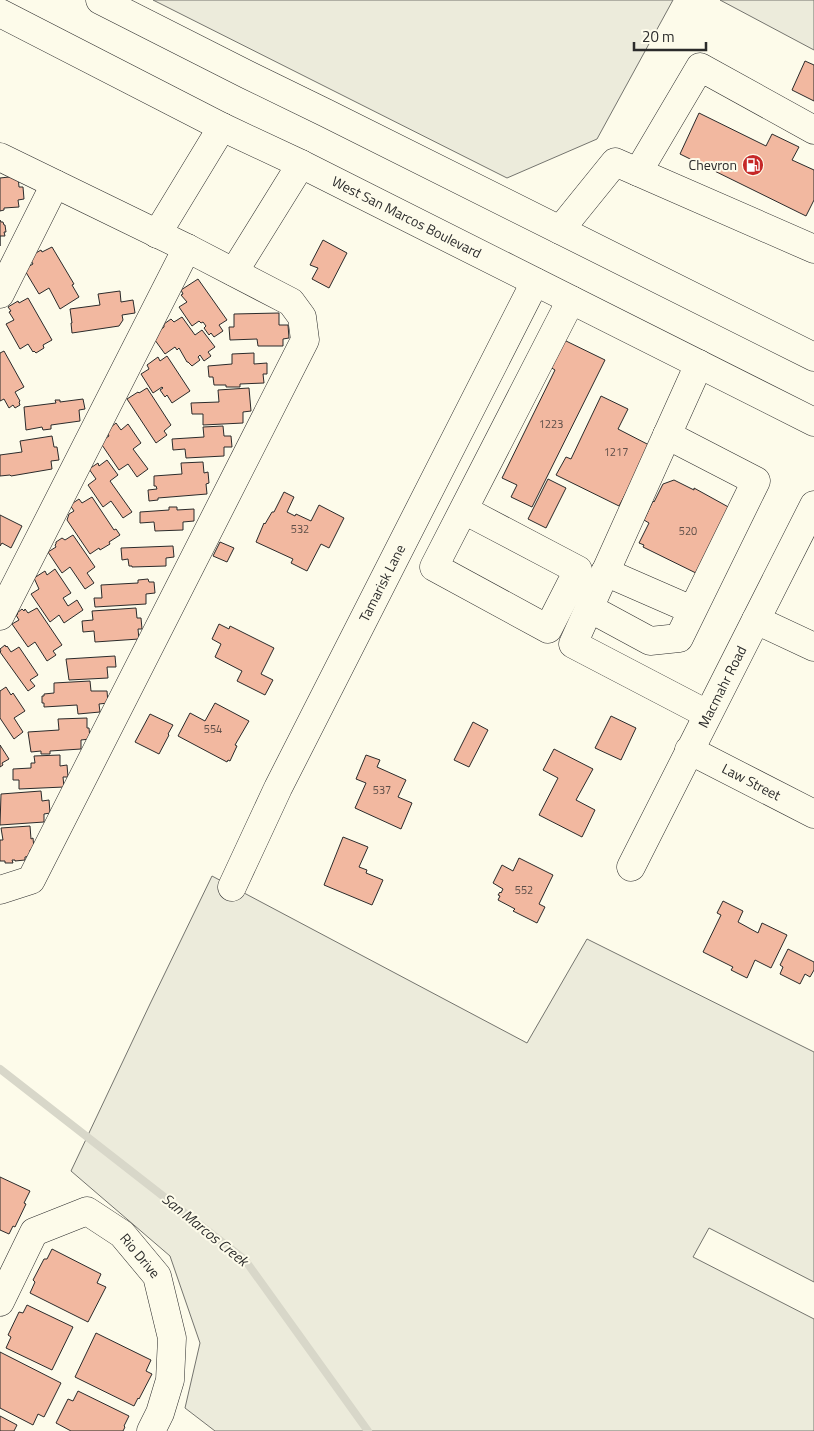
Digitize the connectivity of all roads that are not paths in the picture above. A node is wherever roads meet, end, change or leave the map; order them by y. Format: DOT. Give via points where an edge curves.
graph roads {
  1 [pos="100,0"];
  2 [pos="0,13"];
  3 [pos="222,127"];
  4 [pos="814,130"];
  5 [pos="0,157"];
  6 [pos="301,164"];
  7 [pos="638,172"];
  8 [pos="55,184"];
  9 [pos="560,230"];
  10 [pos="157,234"];
  11 [pos="187,248"];
  12 [pos="814,249"];
  13 [pos="234,272"];
  14 [pos="535,282"];
  15 [pos="0,294"];
  16 [pos="571,300"];
  17 [pos="814,357"];
  18 [pos="699,364"];
  19 [pos="814,422"];
  20 [pos="667,435"];
  21 [pos="814,505"];
  22 [pos="464,510"];
  23 [pos="605,572"];
  24 [pos="8,579"];
  25 [pos="589,608"];
  26 [pos="692,610"];
  27 [pos="0,616"];
  28 [pos="756,620"];
  29 [pos="814,648"];
  30 [pos="707,714"];
  31 [pos="689,750"];
  32 [pos="814,814"];
  33 [pos="631,867"];
  34 [pos="232,887"];
  35 [pos="0,890"];
  36 [pos="0,1302"];
  37 [pos="151,1431"];
  1 -- 9 [label="main road"];
  2 -- 3 [label="main road, West San Marcos Boulevard"];
  3 -- 6 [label="main road, West San Marcos Boulevard"];
  3 -- 10 [label="main road"];
  4 -- 7 [label="main road" via="700,67"];
  5 -- 8 [label="main road"];
  6 -- 13 [label="main road"];
  6 -- 14 [label="main road, West San Marcos Boulevard"];
  7 -- 9 [label="main road" via="615,162"];
  7 -- 12 [label="main road"];
  8 -- 10 [label="main road"];
  8 -- 15 [label="main road"];
  9 -- 17 [label="main road"];
  10 -- 11 [label="main road"];
  11 -- 13 [label="main road"];
  11 -- 24 [label="main road"];
  13 -- 35 [label="main road" via="292,302 302,317 305,340 31,880"];
  14 -- 16 [label="main road, West San Marcos Boulevard"];
  14 -- 34 [label="main road, Tamarisk Lane" via="278,788"];
  16 -- 18 [label="main road, West San Marcos Boulevard"];
  16 -- 22 [label="main road"];
  18 -- 19 [label="main road, West San Marcos Boulevard"];
  18 -- 20 [label="main road"];
  20 -- 23 [label="main road"];
  20 -- 26 [label="main road" via="756,481"];
  21 -- 28 [label="main road, Macmahr Road"];
  22 -- 22 [label="main road" via="434,567 548,629 578,570"];
  23 -- 25 [label="main road"];
  23 -- 26 [label="main road"];
  24 -- 27 [label="main road"];
  25 -- 26 [label="main road" via="650,641 679,638"];
  25 -- 30 [label="main road" via="573,644"];
  28 -- 29 [label="main road"];
  28 -- 30 [label="main road, Macmahr Road"];
  30 -- 31 [label="main road, Macmahr Road"];
  31 -- 32 [label="main road, Law Street"];
  31 -- 33 [label="main road, Macmahr Road"];
  36 -- 37 [label="main road, Rio Drive" via="34,1232 87,1211 122,1234 157,1276 172,1338 170,1380"];
}
